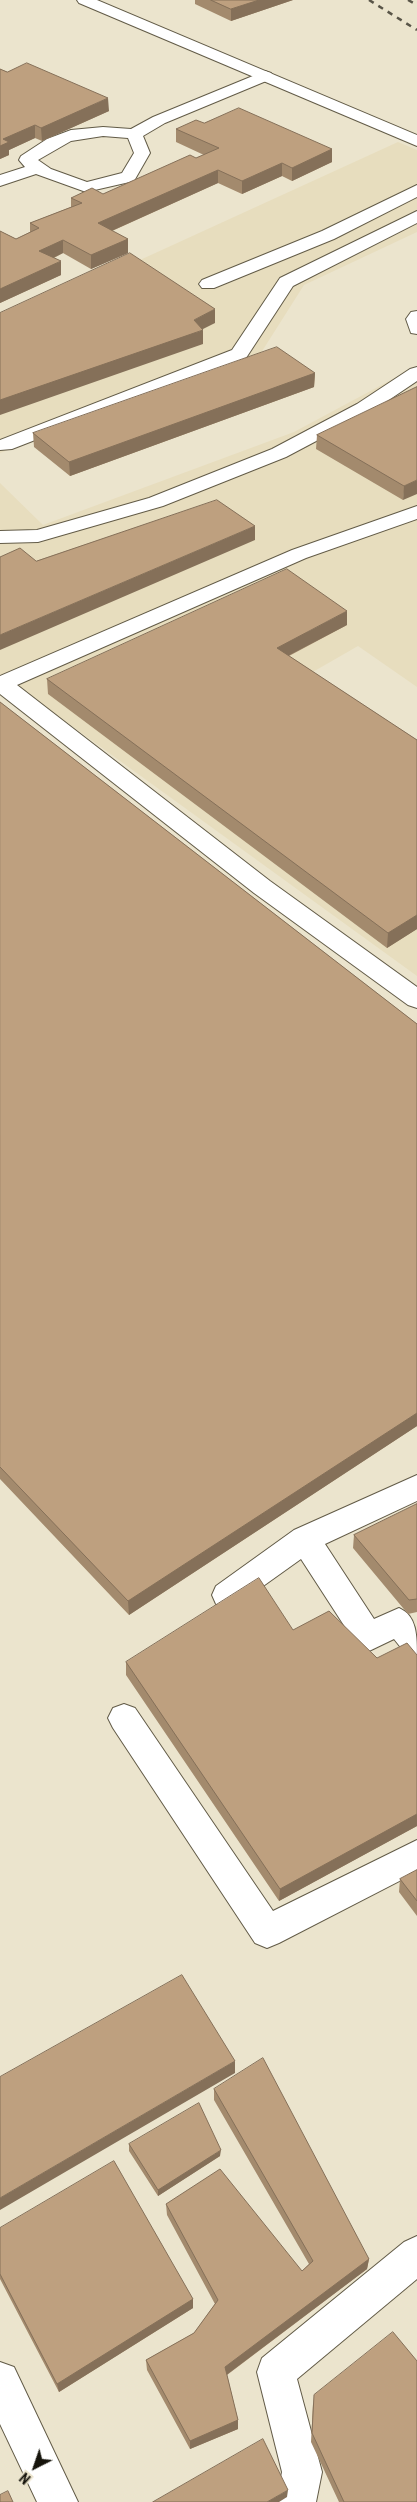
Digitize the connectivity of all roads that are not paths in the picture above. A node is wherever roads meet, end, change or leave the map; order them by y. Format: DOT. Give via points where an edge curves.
graph roads {
  1 [pos="84,0"];
  2 [pos="265,76"];
  3 [pos="134,134"];
  4 [pos="417,141"];
  5 [pos="37,168"];
  6 [pos="0,181"];
  7 [pos="417,190"];
  8 [pos="417,216"];
  9 [pos="208,284"];
  10 [pos="417,316"];
  11 [pos="417,329"];
  12 [pos="417,374"];
  13 [pos="5,445"];
  14 [pos="417,512"];
  15 [pos="0,537"];
  16 [pos="1,684"];
  17 [pos="417,999"];
  18 [pos="417,1487"];
  19 [pos="305,1539"];
  20 [pos="227,1594"];
  21 [pos="417,1644"];
  22 [pos="124,1718"];
  23 [pos="417,1855"];
  24 [pos="417,2255"];
  25 [pos="0,2381"];
  26 [pos="58,2502"];
  27 [pos="296,2502"];
  1 -- 2 [label="street"];
  2 -- 3 [label="street"];
  2 -- 4 [label="street"];
  3 -- 5 [label="street" via="101,130 74,133 46,146 27,160"];
  3 -- 5 [label="street" via="142,153 128,177 86,187 45,174"];
  5 -- 6 [label="street"];
  7 -- 9 [label="street" via="328,235"];
  8 -- 13 [label="street" via="286,282 239,354"];
  10 -- 11 [label="street" via="414,318"];
  12 -- 15 [label="street" via="364,408 279,453 156,502 38,536"];
  14 -- 16 [label="street" via="300,554"];
  16 -- 17 [label="street" via="262,887"];
  18 -- 19 [label="street"];
  19 -- 20 [label="street"];
  19 -- 21 [label="street" via="369,1636 399,1621"];
  22 -- 23 [label="street" via="267,1932"];
  24 -- 27 [label="street" via="276,2372 302,2472"];
  25 -- 26 [label="street"];
}
